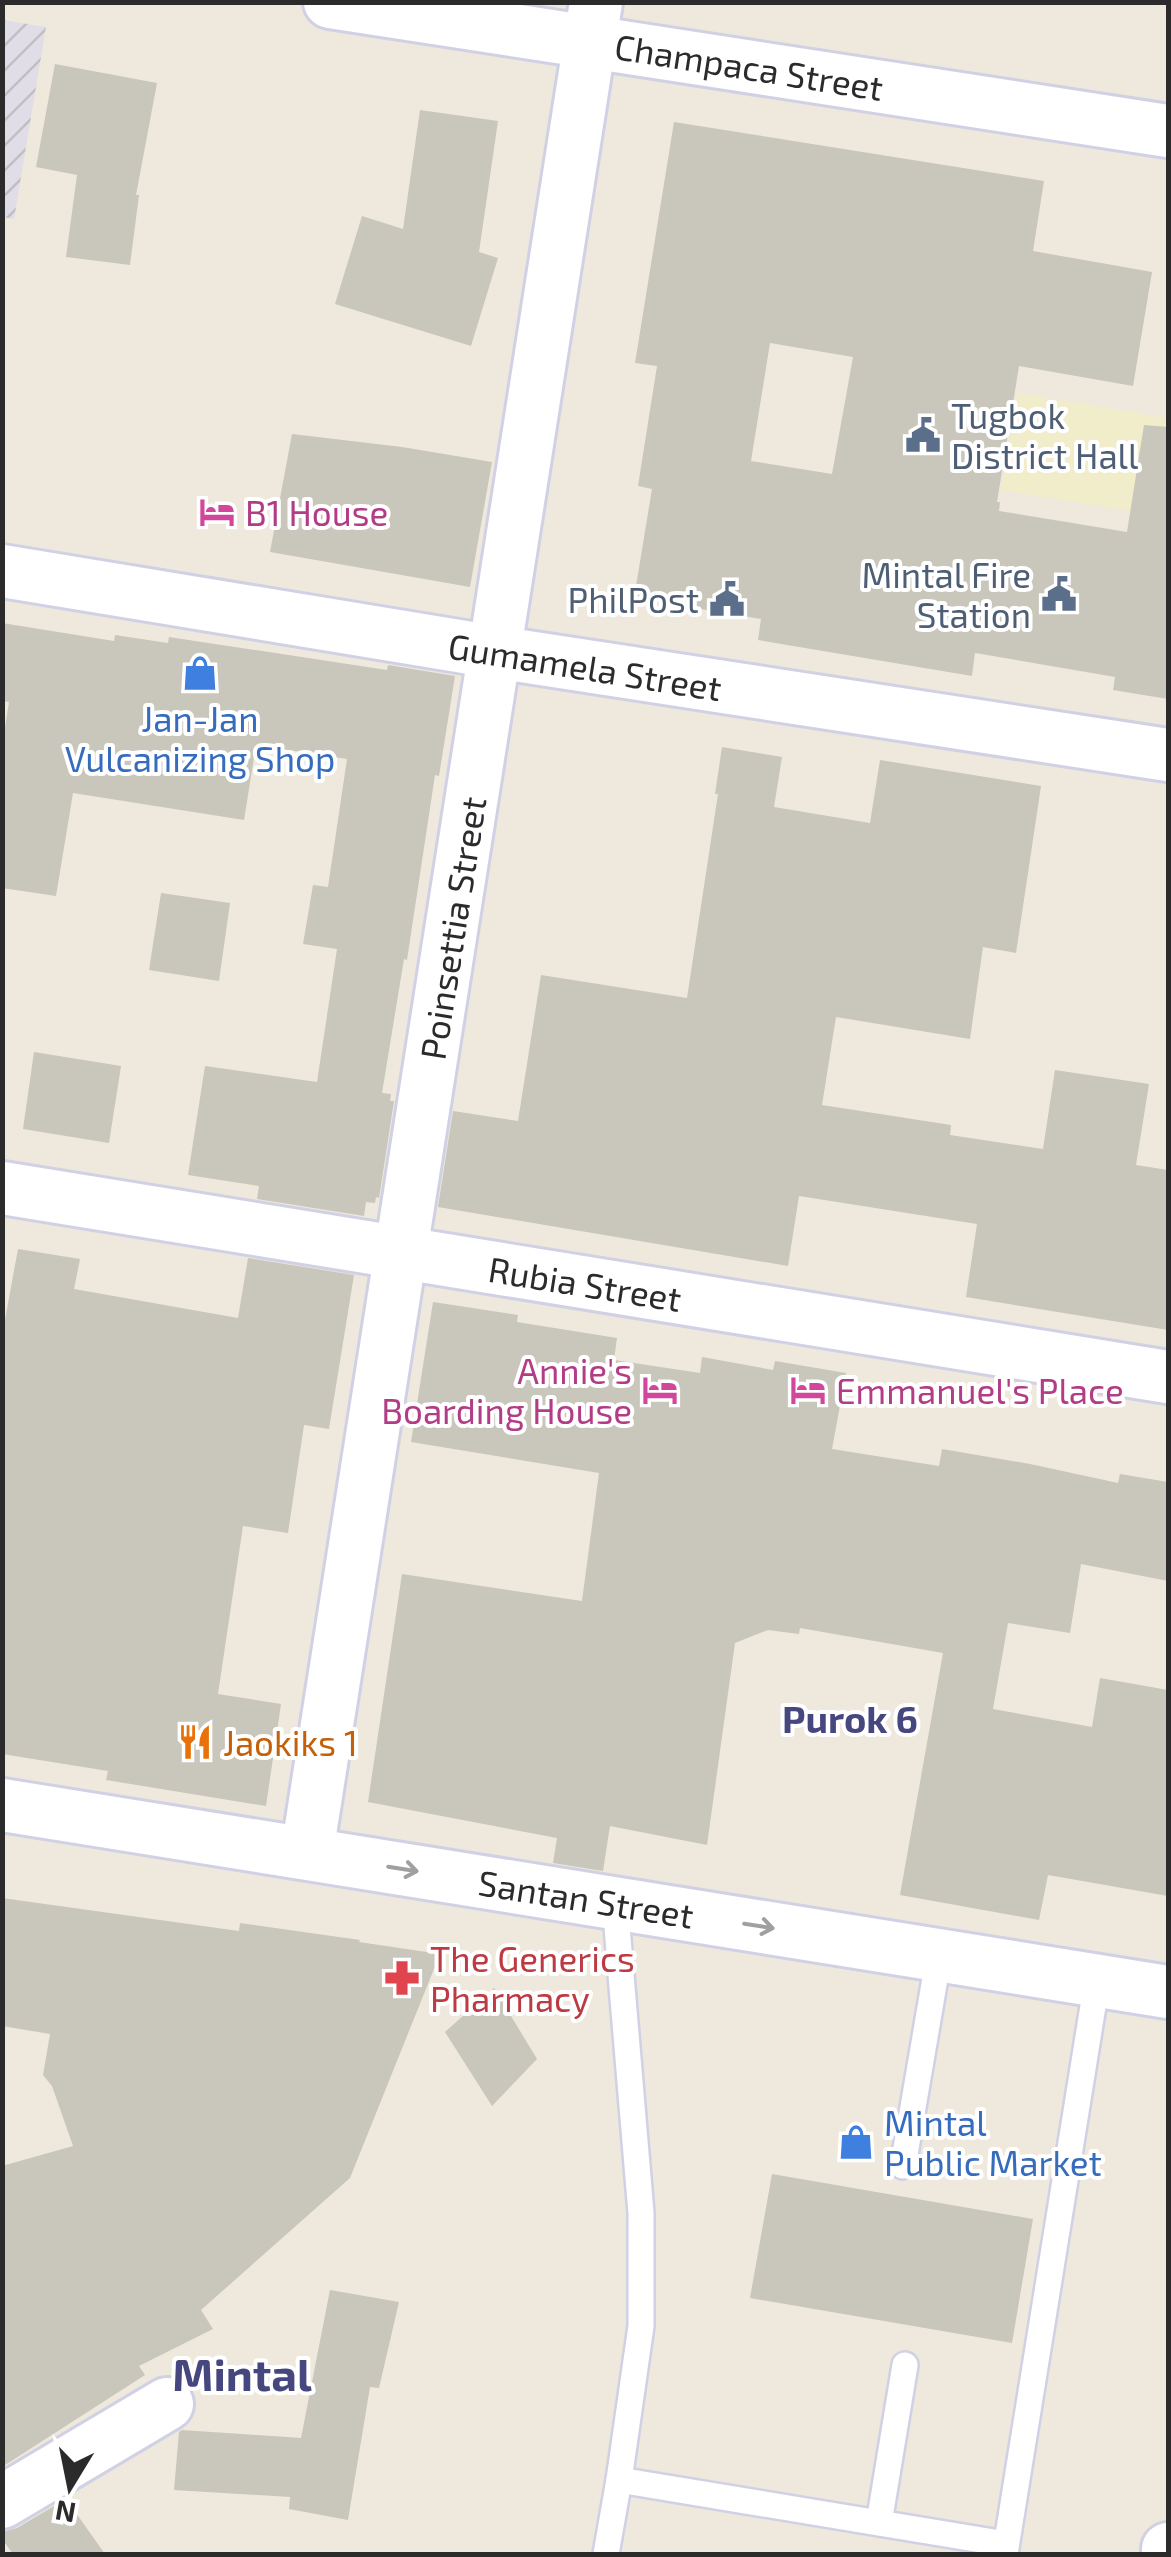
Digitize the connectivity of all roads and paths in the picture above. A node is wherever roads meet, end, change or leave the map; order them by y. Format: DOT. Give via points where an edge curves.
graph roads {
  1 [pos="330,2"];
  2 [pos="593,22"];
  3 [pos="1168,131"];
  4 [pos="2,571"];
  5 [pos="495,652"];
  6 [pos="1168,755"];
  7 [pos="2,1188"];
  8 [pos="401,1253"];
  9 [pos="1168,1377"];
  10 [pos="2,1804"];
  11 [pos="307,1854"];
  12 [pos="615,1903"];
  13 [pos="939,1955"];
  14 [pos="1096,1981"];
  15 [pos="1168,1992"];
  16 [pos="903,2166"];
  17 [pos="905,2365"];
  18 [pos="167,2404"];
  19 [pos="620,2480"];
  20 [pos="2,2502"];
  21 [pos="879,2523"];
  22 [pos="1006,2549"];
  23 [pos="606,2554"];
  1 -- 2 [label="street, Champaca Street"];
  2 -- 3 [label="street, Champaca Street"];
  2 -- 5 [label="street, Poinsettia Street"];
  4 -- 5 [label="street, Gumamela Street"];
  5 -- 6 [label="street, Gumamela Street"];
  5 -- 8 [label="street, Poinsettia Street"];
  7 -- 8 [label="street, Rubia Street"];
  8 -- 9 [label="street, Rubia Street"];
  8 -- 11 [label="street, Poinsettia Street"];
  10 -- 11 [label="street, Santan Street"];
  11 -- 12 [label="street, Santan Street, one-way"];
  12 -- 13 [label="street, Santan Street, one-way"];
  12 -- 19 [label="lane" via="641,2213 641,2326"];
  13 -- 14 [label="street, Santan Street"];
  13 -- 16 [label="lane"];
  14 -- 15 [label="street, Santan Street"];
  14 -- 22 [label="lane"];
  17 -- 21 [label="lane"];
  18 -- 20 [label="street"];
  19 -- 21 [label="lane"];
  19 -- 23 [label="lane"];
  21 -- 22 [label="lane"];
}
